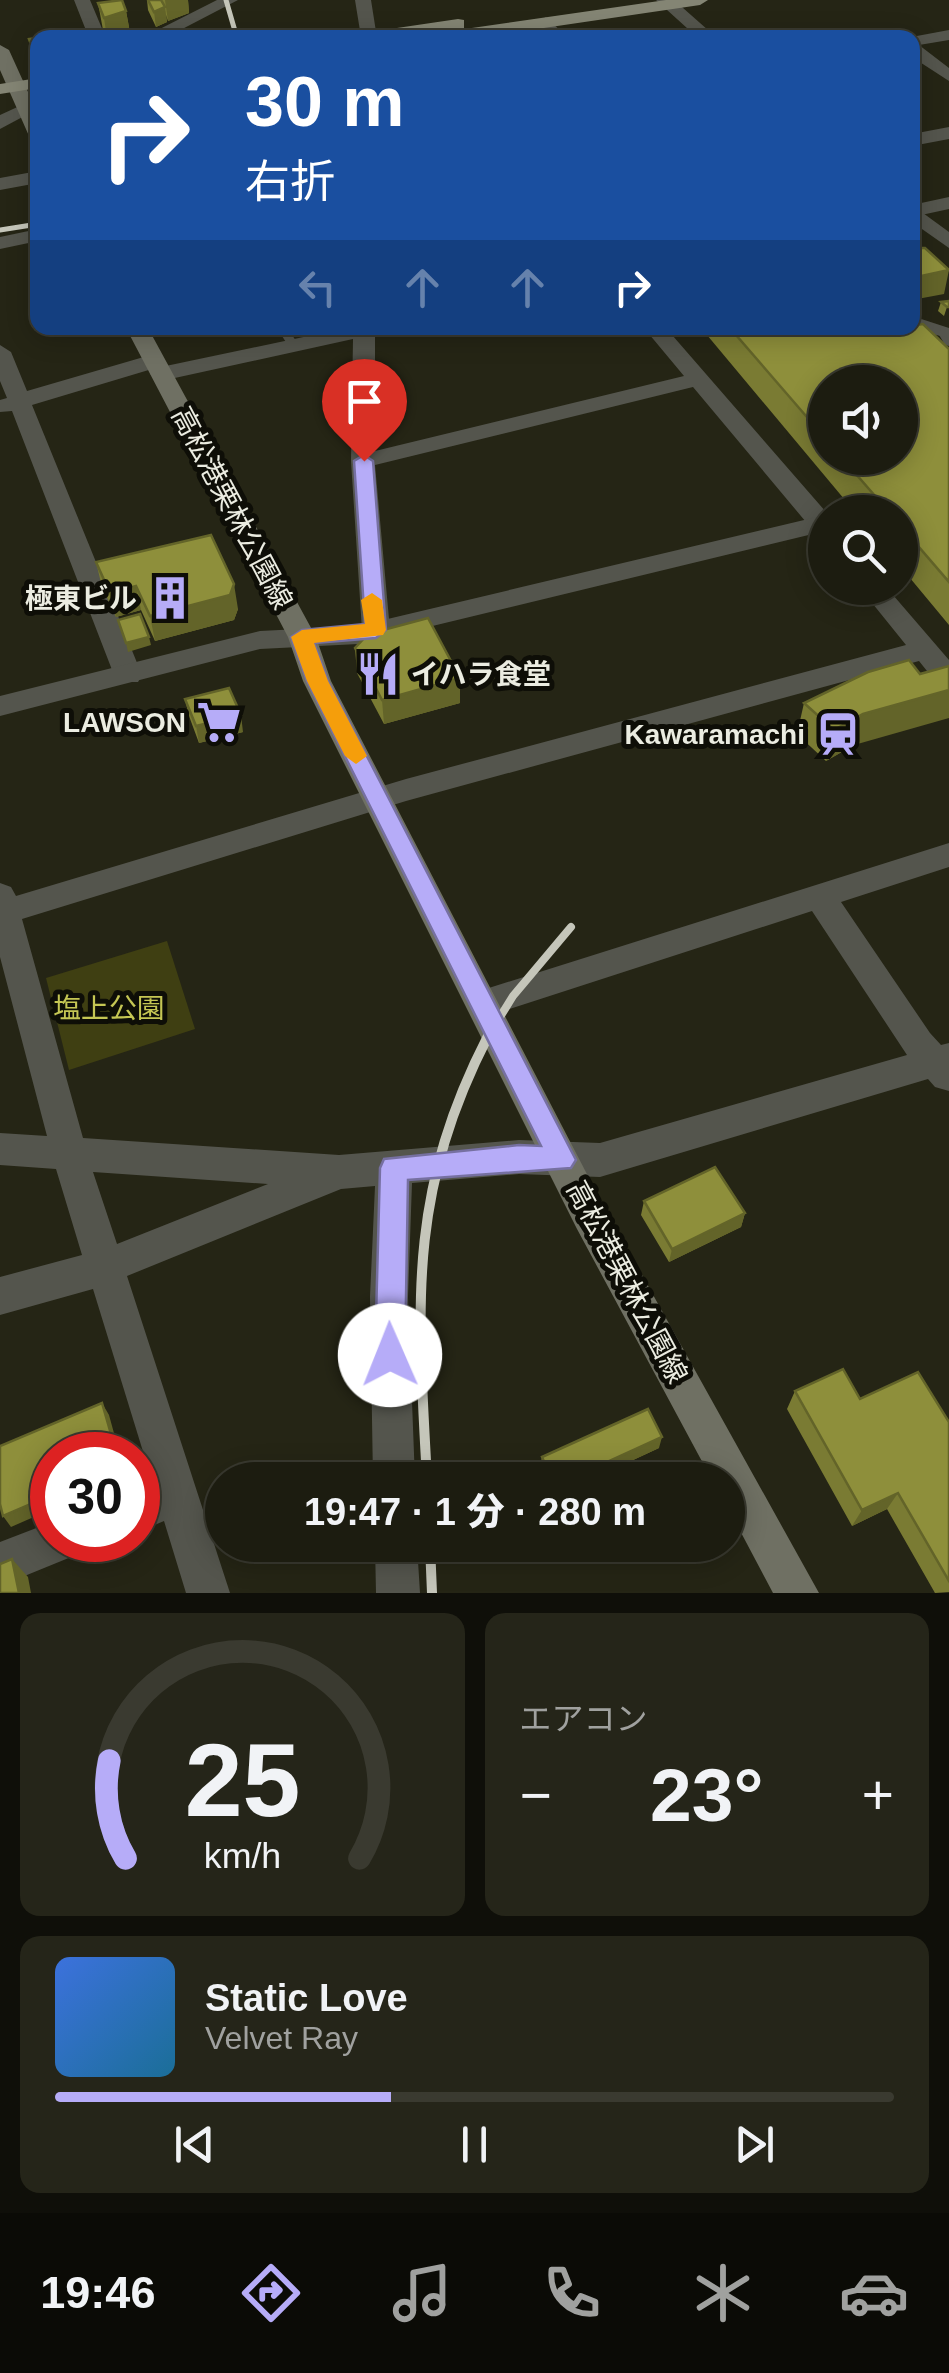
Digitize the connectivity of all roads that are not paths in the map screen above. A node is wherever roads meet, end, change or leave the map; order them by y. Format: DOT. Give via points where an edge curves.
graph roads {
  1 [pos="82,0"];
  2 [pos="230,0"];
  3 [pos="363,0"];
  4 [pos="620,0"];
  5 [pos="700,0"];
  6 [pos="667,2"];
  7 [pos="546,22"];
  8 [pos="95,30"];
  9 [pos="167,30"];
  10 [pos="365,30"];
  11 [pos="414,30"];
  12 [pos="490,30"];
  13 [pos="553,30"];
  14 [pos="700,30"];
  15 [pos="949,35"];
  16 [pos="920,43"];
  17 [pos="0,50"];
  18 [pos="920,52"];
  19 [pos="949,76"];
  20 [pos="16,97"];
  21 [pos="0,122"];
  22 [pos="30,122"];
  23 [pos="949,133"];
  24 [pos="920,138"];
  25 [pos="30,178"];
  26 [pos="0,184"];
  27 [pos="949,204"];
  28 [pos="920,209"];
  29 [pos="920,218"];
  30 [pos="30,237"];
  31 [pos="949,242"];
  32 [pos="0,243"];
  33 [pos="920,325"];
  34 [pos="141,335"];
  35 [pos="368,335"];
  36 [pos="661,335"];
  37 [pos="287,336"];
  38 [pos="947,336"];
  39 [pos="0,352"];
  40 [pos="157,367"];
  41 [pos="698,378"];
  42 [pos="10,403"];
  43 [pos="364,461"];
  44 [pos="808,508"];
  45 [pos="808,529"];
  46 [pos="888,605"];
  47 [pos="376,630"];
  48 [pos="302,637"];
  49 [pos="924,650"];
  50 [pos="128,674"];
  51 [pos="949,679"];
  52 [pos="0,706"];
  53 [pos="378,800"];
  54 [pos="949,855"];
  55 [pos="818,894"];
  56 [pos="2,904"];
  57 [pos="7,952"];
  58 [pos="484,1004"];
  59 [pos="944,1066"];
  60 [pos="0,1149"];
  61 [pos="68,1152"];
  62 [pos="562,1160"];
  63 [pos="394,1168"];
  64 [pos="339,1172"];
  65 [pos="105,1267"];
  66 [pos="0,1296"];
  67 [pos="141,1432"];
  68 [pos="394,1462"];
  69 [pos="160,1511"];
  70 [pos="30,1552"];
  71 [pos="397,1562"];
  72 [pos="0,1564"];
  73 [pos="208,1593"];
  74 [pos="398,1593"];
  75 [pos="796,1593"];
  1 -- 8 [label="street"];
  2 -- 9 [label="street"];
  3 -- 10 [label="street"];
  4 -- 11 [label="main road"];
  5 -- 6 [label="main road"];
  6 -- 7 [label="main road"];
  6 -- 14 [label="street"];
  7 -- 12 [label="main road"];
  7 -- 13 [label="street"];
  15 -- 16 [label="street"];
  17 -- 20 [label="main road"];
  18 -- 19 [label="street"];
  20 -- 21 [label="street"];
  20 -- 22 [label="main road"];
  23 -- 24 [label="street"];
  25 -- 26 [label="street"];
  27 -- 28 [label="street"];
  29 -- 31 [label="street"];
  30 -- 32 [label="street"];
  33 -- 38 [label="street"];
  34 -- 40 [label="main road, 高松港栗林公園線"];
  35 -- 43 [label="street"];
  36 -- 41 [label="street"];
  37 -- 40 [label="street"];
  39 -- 42 [label="street"];
  40 -- 42 [label="street"];
  40 -- 48 [label="main road, 高松港栗林公園線"];
  41 -- 43 [label="street"];
  41 -- 44 [label="street"];
  42 -- 50 [label="street"];
  43 -- 47 [label="street"];
  45 -- 47 [label="street"];
  46 -- 49 [label="street"];
  47 -- 48 [label="street"];
  48 -- 50 [label="street" via="260,640"];
  48 -- 53 [label="main road, 高松港栗林公園線"];
  49 -- 51 [label="street"];
  49 -- 53 [label="street"];
  50 -- 52 [label="street"];
  53 -- 56 [label="street"];
  53 -- 58 [label="main road, 高松港栗林公園線"];
  54 -- 55 [label="street"];
  55 -- 58 [label="street"];
  55 -- 59 [label="street"];
  56 -- 57 [label="street"];
  57 -- 61 [label="street"];
  58 -- 62 [label="main road, 高松港栗林公園線"];
  59 -- 62 [label="street" via="600,1160"];
  60 -- 61 [label="street"];
  61 -- 64 [label="street"];
  61 -- 65 [label="street"];
  62 -- 63 [label="street" via="519,1157"];
  62 -- 75 [label="main road, 高松港栗林公園線"];
  63 -- 64 [label="street"];
  63 -- 68 [label="street"];
  64 -- 65 [label="street"];
  65 -- 66 [label="street"];
  65 -- 67 [label="street"];
  69 -- 73 [label="street"];
  70 -- 72 [label="street"];
  71 -- 74 [label="street"];
}
